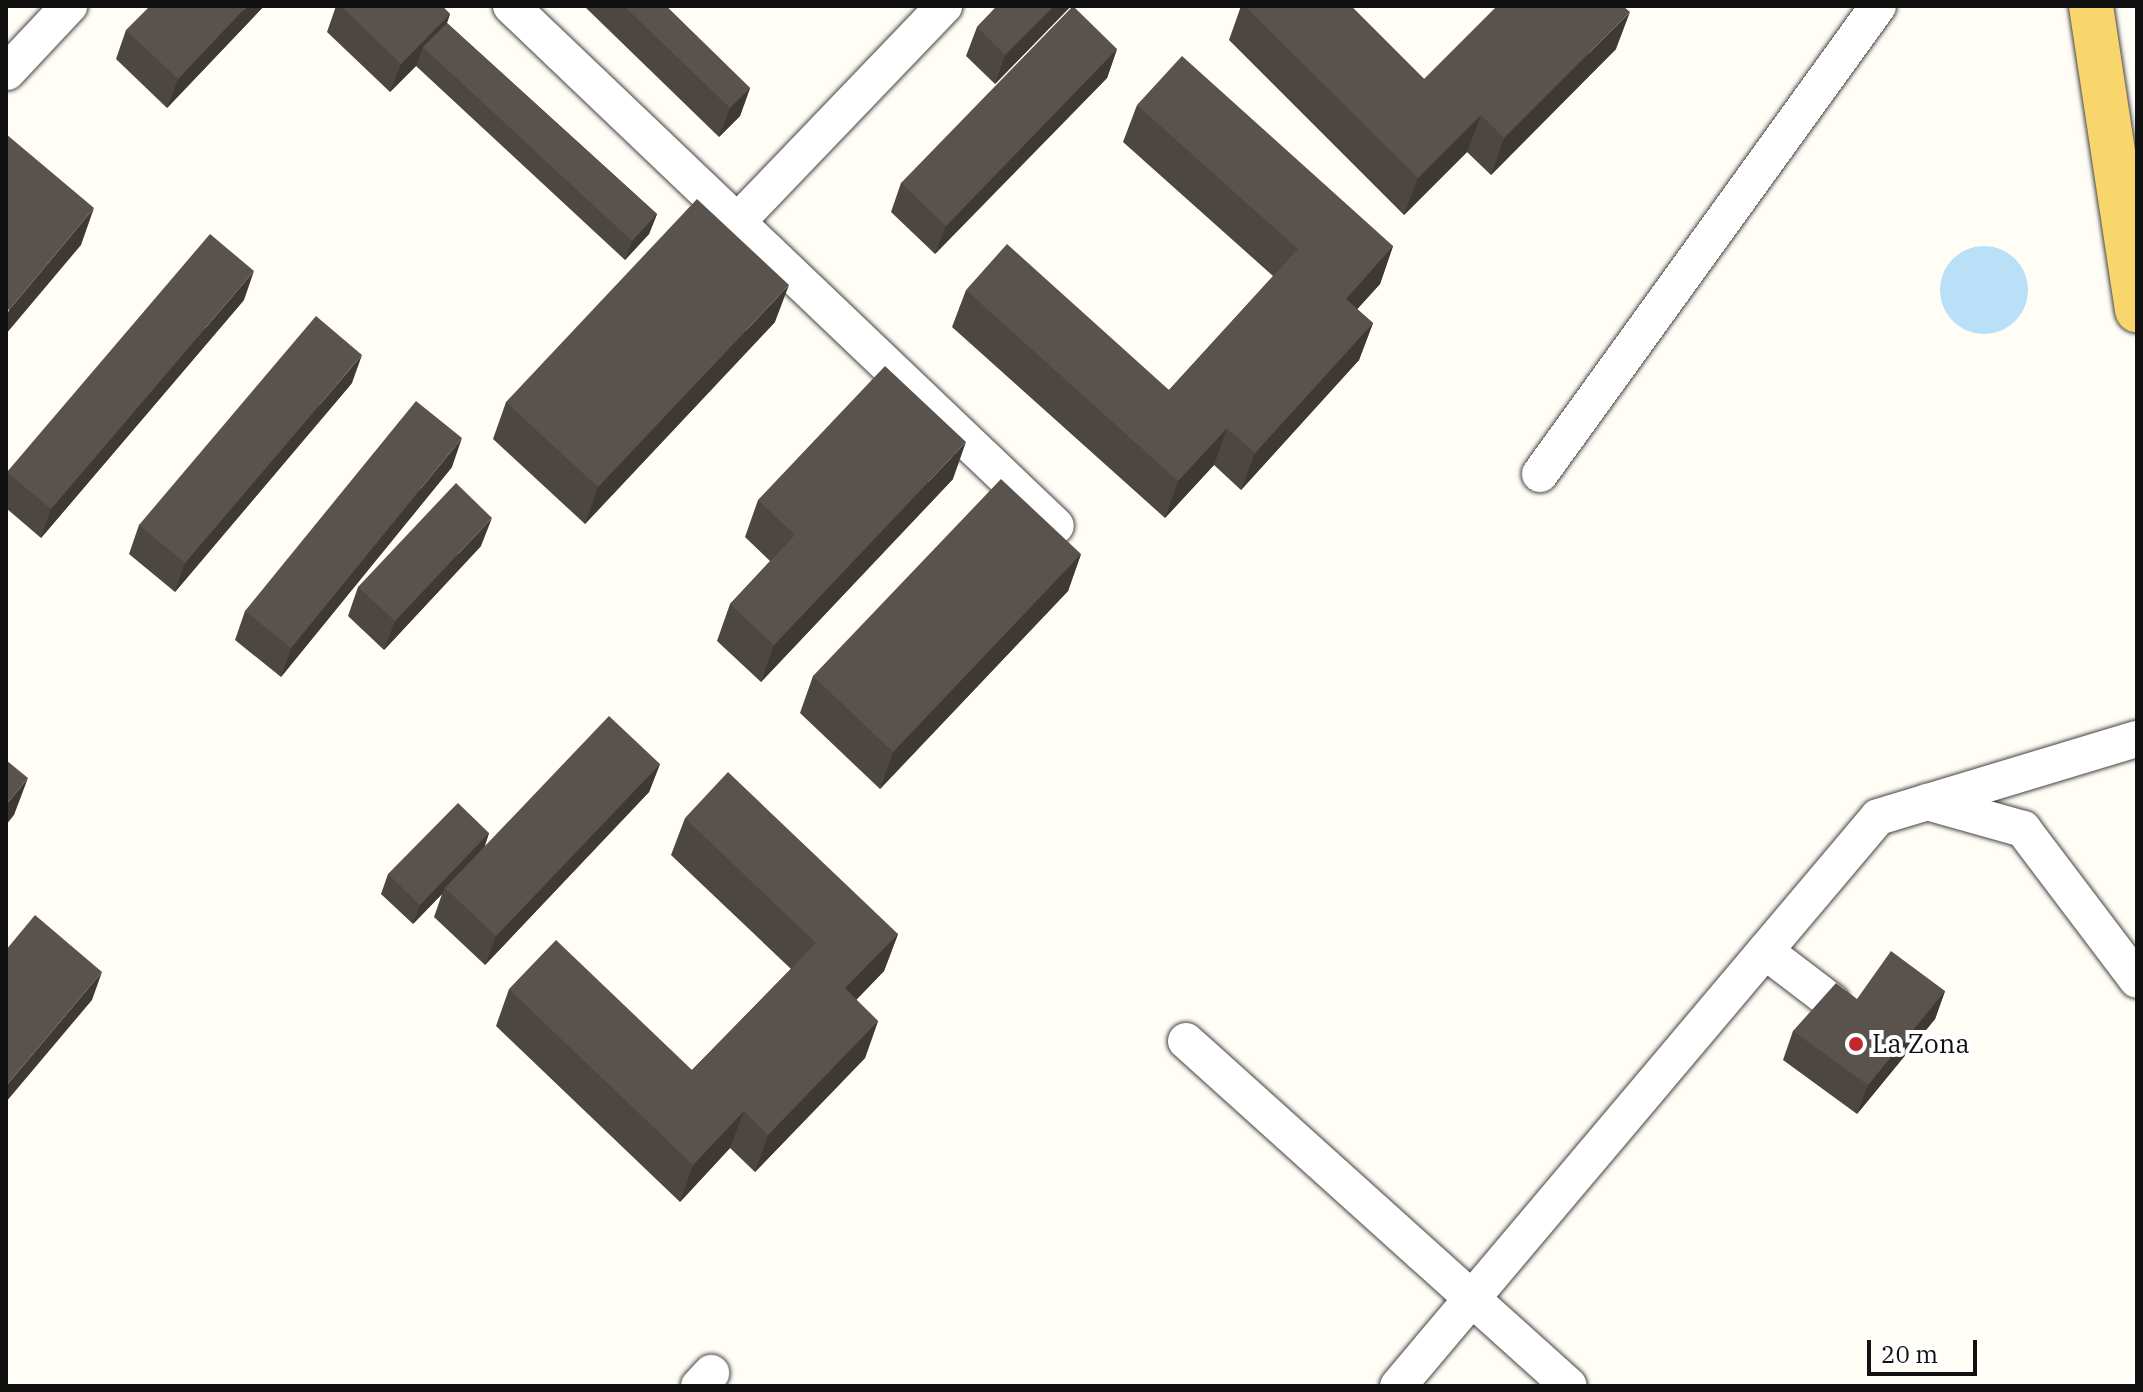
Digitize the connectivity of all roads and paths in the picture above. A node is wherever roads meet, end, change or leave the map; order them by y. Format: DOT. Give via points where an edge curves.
graph roads {
  1 [pos="69,6"];
  2 [pos="511,6"];
  3 [pos="944,6"];
  4 [pos="1878,6"];
  5 [pos="2091,6"];
  6 [pos="7,72"];
  7 [pos="738,221"];
  8 [pos="2137,311"];
  9 [pos="1540,474"];
  10 [pos="1056,526"];
  11 [pos="2137,739"];
  12 [pos="1927,802"];
  13 [pos="1765,951"];
  14 [pos="2137,980"];
  15 [pos="1832,1002"];
  16 [pos="1186,1041"];
  17 [pos="1472,1299"];
  18 [pos="1398,1386"];
  19 [pos="1569,1386"];
  1 -- 6 [label="street"];
  2 -- 7 [label="street"];
  3 -- 7 [label="street"];
  4 -- 9 [label="street"];
  5 -- 8 [label="main road"];
  7 -- 10 [label="street"];
  11 -- 12 [label="street"];
  12 -- 13 [label="street" via="1878,817"];
  12 -- 14 [label="street" via="2023,829"];
  13 -- 15 [label="street"];
  13 -- 17 [label="street"];
  16 -- 17 [label="street"];
  17 -- 18 [label="street"];
  17 -- 19 [label="street"];
}
